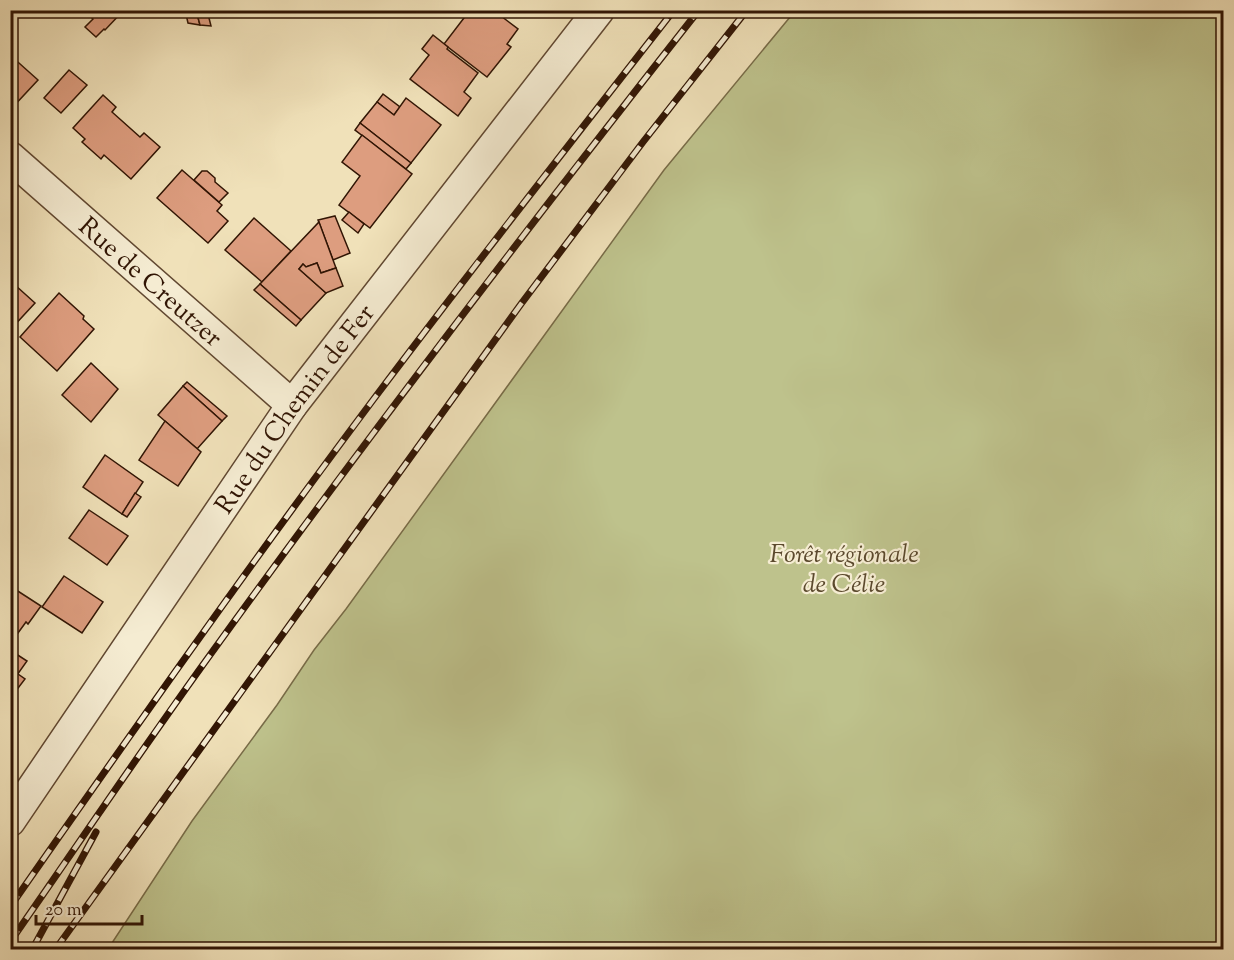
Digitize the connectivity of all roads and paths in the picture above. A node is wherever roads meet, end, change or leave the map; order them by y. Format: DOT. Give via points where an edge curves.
graph roads {
  1 [pos="599,10"];
  2 [pos="10,157"];
  3 [pos="292,405"];
  4 [pos="10,821"];
  1 -- 3 [label="street, Rue du Chemin de Fer"];
  2 -- 3 [label="street, Rue de Creutzer"];
  3 -- 4 [label="street, Rue du Chemin de Fer"];
}
